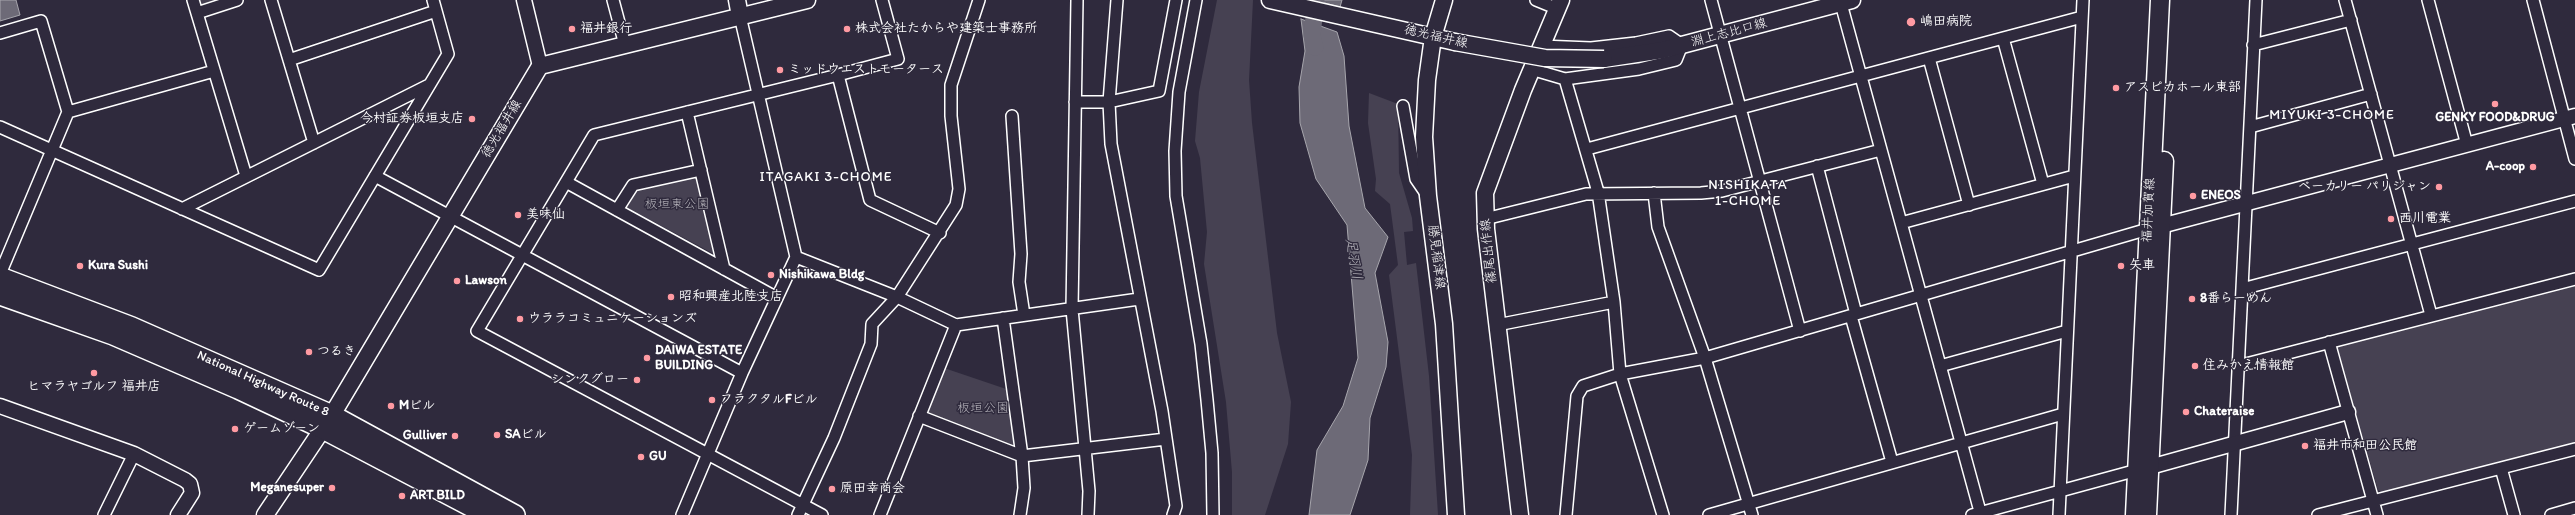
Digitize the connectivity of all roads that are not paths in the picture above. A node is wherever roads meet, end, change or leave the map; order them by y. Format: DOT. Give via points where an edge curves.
graph roads {
  1 [pos="193,0"];
  2 [pos="236,0"];
  3 [pos="271,0"];
  4 [pos="433,0"];
  5 [pos="524,0"];
  6 [pos="613,0"];
  7 [pos="737,0"];
  8 [pos="807,0"];
  9 [pos="882,0"];
  10 [pos="979,0"];
  11 [pos="1077,0"];
  12 [pos="1117,0"];
  13 [pos="1176,0"];
  14 [pos="1196,0"];
  15 [pos="1270,0"];
  16 [pos="1444,0"];
  17 [pos="1536,0"];
  18 [pos="1711,0"];
  19 [pos="2083,0"];
  20 [pos="2160,0"];
  21 [pos="2171,0"];
  22 [pos="2256,0"];
  23 [pos="2345,0"];
  24 [pos="2428,0"];
  25 [pos="2533,0"];
  26 [pos="1844,1"];
  27 [pos="1559,5"];
  28 [pos="436,11"];
  29 [pos="197,13"];
  30 [pos="740,16"];
  31 [pos="2082,17"];
  32 [pos="2351,20"];
  33 [pos="0,33"];
  34 [pos="1429,36"];
  35 [pos="1720,36"];
  36 [pos="2003,38"];
  37 [pos="625,45"];
  38 [pos="1682,45"];
  39 [pos="2254,45"];
  40 [pos="1541,46"];
  41 [pos="1929,58"];
  42 [pos="1604,59"];
  43 [pos="289,60"];
  44 [pos="540,66"];
  45 [pos="1531,69"];
  46 [pos="214,71"];
  47 [pos="838,75"];
  48 [pos="1861,76"];
  49 [pos="1565,79"];
  50 [pos="429,85"];
  51 [pos="757,94"];
  52 [pos="2371,94"];
  53 [pos="1075,102"];
  54 [pos="1109,102"];
  55 [pos="1403,106"];
  56 [pos="1740,108"];
  57 [pos="68,112"];
  58 [pos="687,112"];
  59 [pos="1012,116"];
  60 [pos="2570,118"];
  61 [pos="0,126"];
  62 [pos="2250,127"];
  63 [pos="314,142"];
  64 [pos="2467,145"];
  65 [pos="1586,149"];
  66 [pos="52,150"];
  67 [pos="1881,150"];
  68 [pos="2575,159"];
  69 [pos="2390,165"];
  70 [pos="1818,166"];
  71 [pos="701,170"];
  72 [pos="246,176"];
  73 [pos="375,176"];
  74 [pos="2074,176"];
  75 [pos="1759,180"];
  76 [pos="566,182"];
  77 [pos="2043,184"];
  78 [pos="1598,192"];
  79 [pos="1654,193"];
  80 [pos="1428,196"];
  81 [pos="2575,201"];
  82 [pos="2246,203"];
  83 [pos="1969,205"];
  84 [pos="182,208"];
  85 [pos="617,210"];
  86 [pos="449,217"];
  87 [pos="1485,219"];
  88 [pos="1901,223"];
  89 [pos="2154,227"];
  90 [pos="940,233"];
  91 [pos="2412,244"];
  92 [pos="2072,251"];
  93 [pos="522,256"];
  94 [pos="796,256"];
  95 [pos="724,269"];
  96 [pos="0,275"];
  97 [pos="2575,279"];
  98 [pos="2242,289"];
  99 [pos="0,295"];
  100 [pos="1921,296"];
  101 [pos="897,297"];
  102 [pos="777,298"];
  103 [pos="1139,299"];
  104 [pos="1614,302"];
  105 [pos="1072,309"];
  106 [pos="1024,315"];
  107 [pos="1853,315"];
  108 [pos="2431,315"];
  109 [pos="1003,318"];
  110 [pos="956,325"];
  111 [pos="1497,325"];
  112 [pos="1800,331"];
  113 [pos="2067,331"];
  114 [pos="2329,342"];
  115 [pos="1705,358"];
  116 [pos="1940,366"];
  117 [pos="2238,366"];
  118 [pos="742,373"];
  119 [pos="1620,374"];
  120 [pos="0,406"];
  121 [pos="2348,412"];
  122 [pos="2063,414"];
  123 [pos="919,416"];
  124 [pos="328,422"];
  125 [pos="1166,439"];
  126 [pos="1961,442"];
  127 [pos="2234,442"];
  128 [pos="1085,448"];
  129 [pos="2575,449"];
  130 [pos="134,454"];
  131 [pos="709,456"];
  132 [pos="1022,456"];
  133 [pos="1892,462"];
  134 [pos="2501,468"];
  135 [pos="2143,469"];
  136 [pos="2061,491"];
  137 [pos="2374,499"];
  138 [pos="1749,504"];
  139 [pos="2575,508"];
  140 [pos="801,510"];
  141 [pos="1978,514"];
  142 [pos="104,515"];
  143 [pos="178,515"];
  144 [pos="266,515"];
  145 [pos="487,515"];
  146 [pos="515,515"];
  147 [pos="682,515"];
  148 [pos="822,515"];
  149 [pos="880,515"];
  150 [pos="1020,515"];
  151 [pos="1088,515"];
  152 [pos="1173,515"];
  153 [pos="1213,515"];
  154 [pos="1456,515"];
  155 [pos="1520,515"];
  156 [pos="1566,515"];
  157 [pos="1663,515"];
  158 [pos="1709,515"];
  159 [pos="1752,515"];
  160 [pos="2059,515"];
  161 [pos="2135,515"];
  162 [pos="2147,515"];
  163 [pos="2231,515"];
  164 [pos="2318,515"];
  165 [pos="2377,515"];
  166 [pos="2514,515"];
  167 [pos="2551,515"];
  1 -- 29 [label="street"];
  2 -- 29 [label="street"];
  3 -- 43 [label="street"];
  4 -- 28 [label="street"];
  5 -- 44 [label="street"];
  6 -- 37 [label="street"];
  7 -- 30 [label="main road"];
  8 -- 30 [label="main road"];
  9 -- 47 [label="street" via="898,59"];
  10 -- 90 [label="street" via="952,85 951,116 959,189 956,205"];
  11 -- 53 [label="street"];
  12 -- 54 [label="street"];
  13 -- 54 [label="street" via="1159,91"];
  14 -- 153 [label="street" via="1179,92 1175,166 1180,225 1204,365 1212,453"];
  15 -- 34 [label="main road, 徳光福井線"];
  16 -- 34 [label="main road, 勝見稲津線"];
  17 -- 27 [label="street"];
  18 -- 35 [label="street"];
  19 -- 31 [label="street"];
  20 -- 89 [label="main road, 福井加賀線"];
  21 -- 89 [label="main road, 福井加賀線"];
  22 -- 39 [label="street"];
  23 -- 32 [label="street"];
  24 -- 64 [label="street"];
  25 -- 60 [label="street"];
  26 -- 35 [label="main road, 淵上志比口線"];
  26 -- 48 [label="street"];
  27 -- 40 [label="main road, 篠尾出作線"];
  28 -- 43 [label="street"];
  28 -- 50 [label="street" via="448,54"];
  29 -- 46 [label="street"];
  30 -- 37 [label="main road"];
  30 -- 51 [label="street"];
  31 -- 36 [label="street"];
  31 -- 74 [label="street"];
  32 -- 39 [label="street"];
  32 -- 52 [label="street"];
  33 -- 57 [label="street" via="41,21"];
  34 -- 42 [label="main road, 徳光福井線, bridge" via="1545,58"];
  34 -- 80 [label="main road, 勝見稲津線" via="1424,137"];
  35 -- 38 [label="main road, 淵上志比口線"];
  35 -- 56 [label="street"];
  36 -- 41 [label="street"];
  36 -- 77 [label="street"];
  37 -- 44 [label="main road"];
  38 -- 40 [label="street" via="1669,36 1606,47"];
  38 -- 42 [label="main road, 淵上志比口線" via="1622,58"];
  38 -- 49 [label="street" via="1676,60 1664,64"];
  39 -- 62 [label="street"];
  40 -- 45 [label="main road, 篠尾出作線"];
  41 -- 48 [label="street"];
  41 -- 83 [label="street"];
  43 -- 63 [label="street"];
  44 -- 86 [label="main road, 徳光福井線"];
  45 -- 49 [label="street"];
  45 -- 87 [label="main road, 篠尾出作線" via="1484,193"];
  46 -- 57 [label="street"];
  46 -- 72 [label="street"];
  47 -- 51 [label="street"];
  47 -- 90 [label="street" via="870,200"];
  48 -- 56 [label="street"];
  48 -- 67 [label="street"];
  49 -- 65 [label="street"];
  50 -- 63 [label="street"];
  50 -- 73 [label="street"];
  51 -- 58 [label="street"];
  51 -- 94 [label="street"];
  52 -- 62 [label="street"];
  52 -- 69 [label="street"];
  53 -- 54 [label="street"];
  53 -- 105 [label="street"];
  54 -- 103 [label="street" via="1111,144"];
  55 -- 80 [label="street" via="1416,178"];
  56 -- 65 [label="street"];
  56 -- 75 [label="street"];
  57 -- 66 [label="street"];
  58 -- 71 [label="street"];
  58 -- 76 [label="street" via="594,135"];
  59 -- 106 [label="street" via="1021,254 1019,277"];
  60 -- 64 [label="street"];
  60 -- 68 [label="street"];
  61 -- 66 [label="street"];
  62 -- 82 [label="street"];
  63 -- 72 [label="street"];
  64 -- 69 [label="street"];
  65 -- 78 [label="street"];
  66 -- 84 [label="street"];
  66 -- 96 [label="street"];
  67 -- 70 [label="street"];
  67 -- 88 [label="street"];
  69 -- 82 [label="street"];
  69 -- 91 [label="street"];
  70 -- 75 [label="street"];
  70 -- 107 [label="street"];
  71 -- 85 [label="street" via="633,185"];
  71 -- 95 [label="street"];
  72 -- 84 [label="street"];
  73 -- 84 [label="street" via="319,270"];
  73 -- 86 [label="street"];
  74 -- 77 [label="street"];
  74 -- 92 [label="street"];
  75 -- 79 [label="street" via="1701,194"];
  75 -- 112 [label="street"];
  76 -- 85 [label="street"];
  76 -- 93 [label="street"];
  77 -- 83 [label="street"];
  78 -- 79 [label="street"];
  78 -- 87 [label="street"];
  78 -- 104 [label="street"];
  79 -- 115 [label="street" via="1658,227"];
  80 -- 154 [label="main road, 勝見稲津線" via="1444,324"];
  81 -- 91 [label="street"];
  82 -- 89 [label="street"];
  82 -- 98 [label="street"];
  83 -- 88 [label="street"];
  85 -- 95 [label="street"];
  86 -- 93 [label="street"];
  86 -- 124 [label="main road, 徳光福井線"];
  87 -- 111 [label="main road, 篠尾出作線"];
  88 -- 100 [label="street"];
  89 -- 92 [label="street"];
  89 -- 135 [label="main road, 福井加賀線"];
  90 -- 101 [label="street"];
  91 -- 98 [label="street"];
  91 -- 108 [label="street"];
  92 -- 100 [label="street"];
  92 -- 113 [label="street"];
  93 -- 118 [label="street"];
  93 -- 131 [label="street" via="477,331"];
  94 -- 101 [label="street"];
  94 -- 102 [label="street"];
  95 -- 102 [label="street"];
  96 -- 124 [label="highway, National Highway Route 8" via="132,326"];
  97 -- 108 [label="street"];
  98 -- 117 [label="street"];
  99 -- 124 [label="highway, National Highway Route 8" via="113,334"];
  100 -- 107 [label="street"];
  100 -- 116 [label="street"];
  101 -- 110 [label="street"];
  101 -- 140 [label="street" via="872,324 871,344 834,438"];
  102 -- 118 [label="street"];
  103 -- 105 [label="street"];
  103 -- 125 [label="street"];
  104 -- 111 [label="street"];
  104 -- 119 [label="street"];
  105 -- 106 [label="street"];
  105 -- 128 [label="street"];
  106 -- 109 [label="street"];
  107 -- 112 [label="street"];
  107 -- 133 [label="street"];
  108 -- 114 [label="street"];
  109 -- 110 [label="street"];
  109 -- 132 [label="street"];
  110 -- 123 [label="street"];
  111 -- 155 [label="main road, 篠尾出作線"];
  112 -- 115 [label="street"];
  113 -- 116 [label="street"];
  113 -- 122 [label="street"];
  114 -- 117 [label="street"];
  114 -- 121 [label="street"];
  115 -- 119 [label="street"];
  115 -- 138 [label="street"];
  116 -- 126 [label="street"];
  117 -- 127 [label="street"];
  118 -- 131 [label="street"];
  119 -- 156 [label="street" via="1583,386 1577,396"];
  119 -- 157 [label="street"];
  120 -- 130 [label="street"];
  121 -- 127 [label="street"];
  121 -- 137 [label="street"];
  122 -- 126 [label="street"];
  122 -- 136 [label="street"];
  123 -- 132 [label="street"];
  123 -- 149 [label="street"];
  124 -- 144 [label="main road, 徳光福井線"];
  124 -- 145 [label="highway, National Highway Route 8"];
  124 -- 146 [label="highway, National Highway Route 8"];
  125 -- 128 [label="street"];
  125 -- 152 [label="street" via="1176,506"];
  126 -- 133 [label="street"];
  126 -- 141 [label="street"];
  127 -- 135 [label="street"];
  127 -- 163 [label="street"];
  128 -- 132 [label="street"];
  128 -- 151 [label="street" via="1089,492"];
  129 -- 134 [label="street"];
  130 -- 142 [label="street"];
  130 -- 143 [label="street" via="190,484 192,493"];
  131 -- 140 [label="street"];
  131 -- 147 [label="street"];
  132 -- 150 [label="street" via="1024,488"];
  133 -- 138 [label="street"];
  134 -- 137 [label="street"];
  134 -- 166 [label="street"];
  135 -- 136 [label="street"];
  135 -- 161 [label="main road, 福井加賀線"];
  135 -- 162 [label="main road, 福井加賀線"];
  136 -- 141 [label="street"];
  136 -- 160 [label="street"];
  137 -- 164 [label="street"];
  137 -- 165 [label="street"];
  138 -- 158 [label="street"];
  138 -- 159 [label="street"];
  139 -- 167 [label="street"];
  140 -- 148 [label="street"];
}
